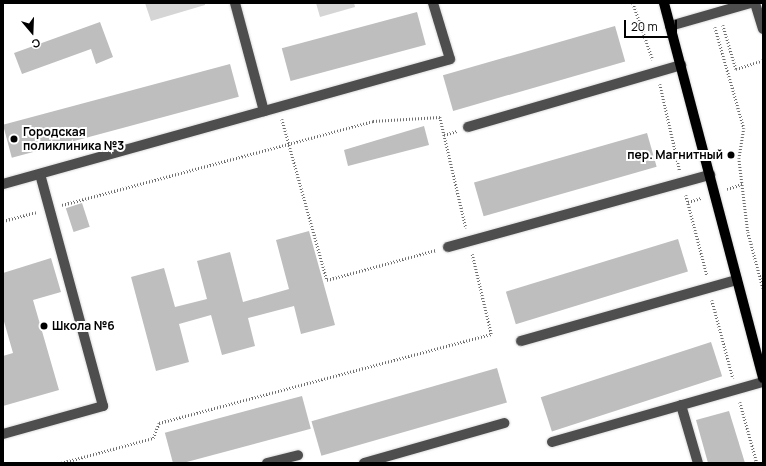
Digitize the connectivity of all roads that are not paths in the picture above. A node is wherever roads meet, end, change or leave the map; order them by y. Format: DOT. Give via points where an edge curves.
graph roads {
  1 [pos="235,3"];
  2 [pos="433,3"];
  3 [pos="664,3"];
  4 [pos="750,3"];
  5 [pos="755,3"];
  6 [pos="670,26"];
  7 [pos="763,29"];
  8 [pos="681,65"];
  9 [pos="264,111"];
  10 [pos="468,127"];
  11 [pos="40,174"];
  12 [pos="710,175"];
  13 [pos="3,184"];
  14 [pos="448,247"];
  15 [pos="737,280"];
  16 [pos="521,342"];
  17 [pos="763,378"];
  18 [pos="763,382"];
  19 [pos="680,405"];
  20 [pos="504,423"];
  21 [pos="3,434"];
  22 [pos="552,442"];
  23 [pos="298,455"];
  24 [pos="266,463"];
  25 [pos="364,463"];
  26 [pos="698,463"];
  1 -- 9 [label="lane"];
  2 -- 9 [label="lane" via="450,59"];
  3 -- 6 [label="main road"];
  4 -- 6 [label="lane"];
  5 -- 7 [label="lane"];
  6 -- 8 [label="main road"];
  8 -- 10 [label="lane"];
  8 -- 12 [label="main road"];
  9 -- 11 [label="lane"];
  11 -- 13 [label="lane"];
  11 -- 21 [label="lane" via="103,406"];
  12 -- 14 [label="lane"];
  12 -- 15 [label="main road"];
  15 -- 16 [label="lane"];
  15 -- 17 [label="main road"];
  18 -- 19 [label="lane"];
  19 -- 22 [label="lane"];
  19 -- 26 [label="lane"];
  20 -- 25 [label="lane"];
  23 -- 24 [label="lane"];
}
